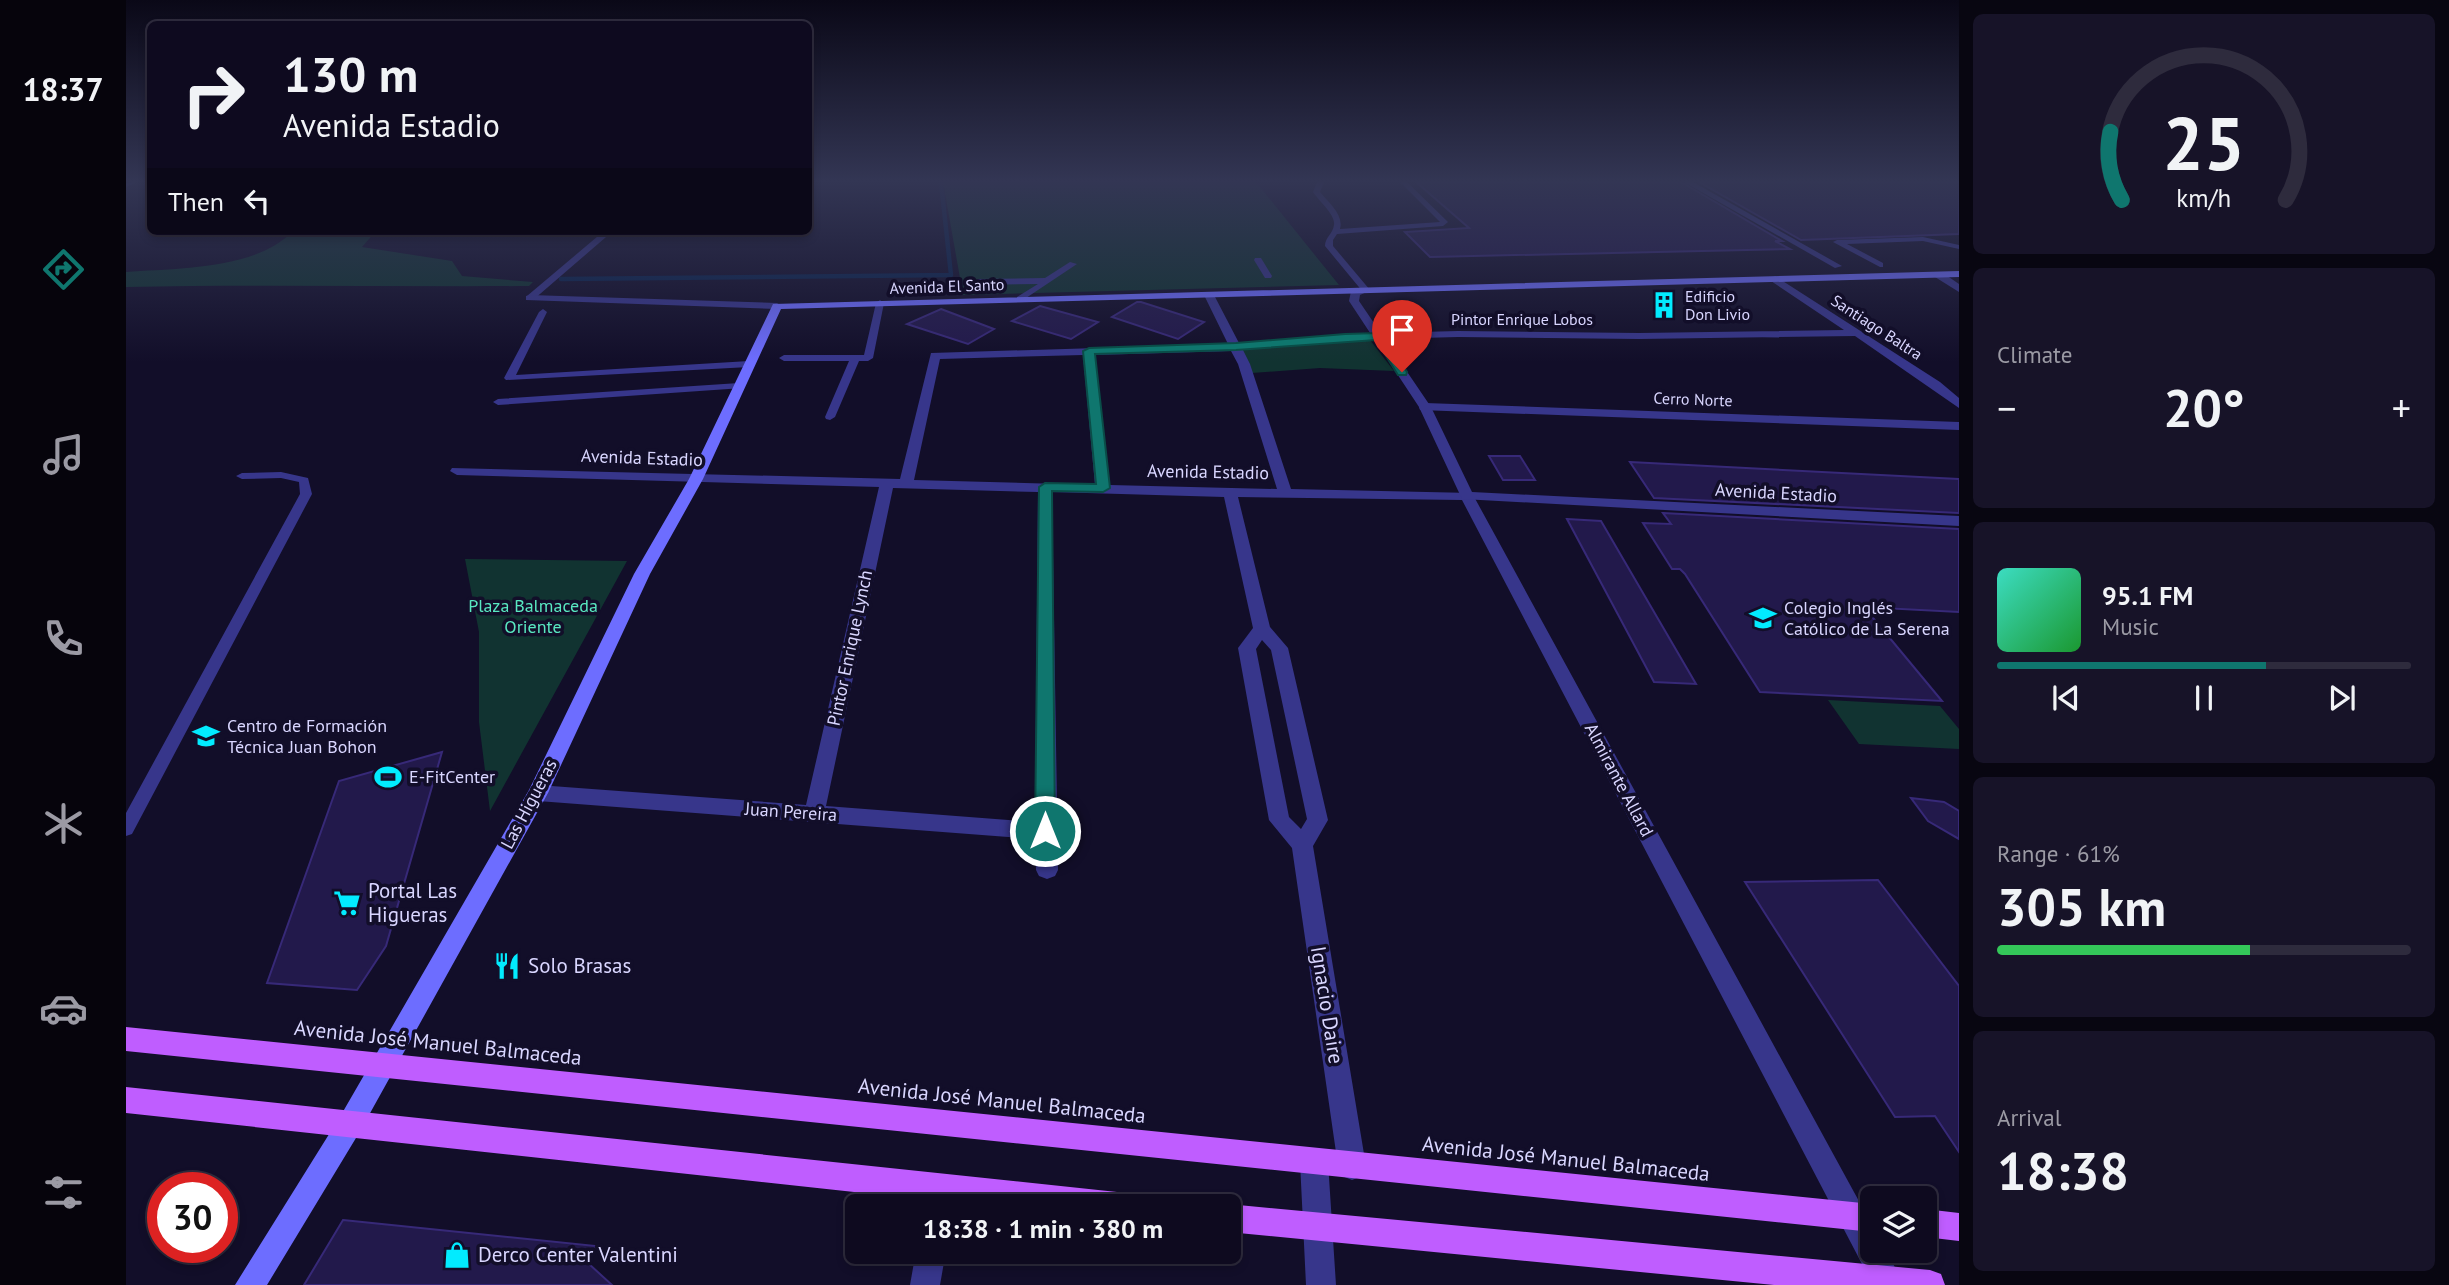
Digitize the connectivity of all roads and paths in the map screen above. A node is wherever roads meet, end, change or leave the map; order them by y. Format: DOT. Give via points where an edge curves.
graph roads {
  1 [pos="596,242"];
  2 [pos="1329,242"];
  3 [pos="1794,242"];
  4 [pos="1839,242"];
  5 [pos="1936,242"];
  6 [pos="1959,247"];
  7 [pos="1258,260"];
  8 [pos="1959,262"];
  9 [pos="1073,264"];
  10 [pos="1894,264"];
  11 [pos="1880,265"];
  12 [pos="1838,266"];
  13 [pos="1959,274"];
  14 [pos="1939,275"];
  15 [pos="1268,276"];
  16 [pos="1775,279"];
  17 [pos="1046,281"];
  18 [pos="978,282"];
  19 [pos="1959,289"];
  20 [pos="1366,290"];
  21 [pos="1209,295"];
  22 [pos="530,298"];
  23 [pos="1020,299"];
  24 [pos="880,303"];
  25 [pos="777,306"];
  26 [pos="543,312"];
  27 [pos="1857,333"];
  28 [pos="1379,337"];
  29 [pos="1236,347"];
  30 [pos="1089,351"];
  31 [pos="784,358"];
  32 [pos="855,358"];
  33 [pos="749,364"];
  34 [pos="739,386"];
  35 [pos="498,402"];
  36 [pos="1959,404"];
  37 [pos="1425,407"];
  38 [pos="830,417"];
  39 [pos="1959,426"];
  40 [pos="457,471"];
  41 [pos="242,476"];
  42 [pos="695,479"];
  43 [pos="887,483"];
  44 [pos="906,483"];
  45 [pos="1045,487"];
  46 [pos="1103,488"];
  47 [pos="1285,492"];
  48 [pos="1230,493"];
  49 [pos="1467,496"];
  50 [pos="1959,521"];
  51 [pos="1262,629"];
  52 [pos="538,793"];
  53 [pos="814,814"];
  54 [pos="126,829"];
  55 [pos="1045,831"];
  56 [pos="1302,845"];
  57 [pos="1047,870"];
  58 [pos="126,1039"];
  59 [pos="383,1066"];
  60 [pos="126,1100"];
  61 [pos="350,1124"];
  62 [pos="1314,1161"];
  63 [pos="1352,1166"];
  64 [pos="925,1194"];
  65 [pos="1860,1212"];
  66 [pos="1860,1217"];
  67 [pos="1241,1219"];
  68 [pos="1937,1224"];
  69 [pos="1318,1227"];
  70 [pos="1959,1227"];
  71 [pos="1880,1263"];
  72 [pos="929,1264"];
  73 [pos="1886,1280"];
  74 [pos="250,1285"];
  75 [pos="925,1285"];
  76 [pos="1321,1285"];
  77 [pos="1930,1285"];
  1 -- 22 [label="lane"];
  2 -- 20 [label="lane"];
  3 -- 12 [label="lane"];
  4 -- 11 [label="lane"];
  5 -- 6 [label="lane"];
  7 -- 15 [label="lane"];
  8 -- 10 [label="main road, Avenida El Santo"];
  9 -- 17 [label="lane"];
  10 -- 11 [label="main road, Avenida El Santo"];
  10 -- 14 [label="main road"];
  11 -- 12 [label="main road, Avenida El Santo"];
  12 -- 20 [label="main road, Avenida El Santo" via="1423,278"];
  13 -- 14 [label="main road, Avenida El Santo"];
  14 -- 16 [label="main road, Avenida El Santo"];
  14 -- 19 [label="street"];
  16 -- 20 [label="main road, Avenida El Santo"];
  16 -- 27 [label="street, Santiago Baltra"];
  17 -- 18 [label="lane"];
  17 -- 23 [label="lane"];
  20 -- 21 [label="main road, Avenida El Santo"];
  20 -- 28 [label="street, Almirante Allard" via="1355,293 1354,301"];
  21 -- 23 [label="main road, Avenida El Santo"];
  21 -- 29 [label="street"];
  22 -- 25 [label="street, Avenida El Santo"];
  23 -- 24 [label="main road, Avenida El Santo"];
  24 -- 25 [label="main road, Avenida El Santo"];
  24 -- 32 [label="lane" via="868,358"];
  25 -- 33 [label="main road, Las Higueras"];
  26 -- 33 [label="lane" via="509,378"];
  27 -- 28 [label="street, Pintor Enrique Lobos"];
  27 -- 36 [label="street, Santiago Baltra"];
  28 -- 29 [label="street, Pintor Enrique Lobos"];
  28 -- 37 [label="street, Almirante Allard"];
  29 -- 30 [label="street, Pintor Enrique Lobos"];
  29 -- 47 [label="street"];
  30 -- 44 [label="street, Pintor Enrique Lobos" via="935,356"];
  30 -- 46 [label="street"];
  31 -- 32 [label="lane"];
  32 -- 38 [label="lane"];
  33 -- 34 [label="main road, Las Higueras"];
  34 -- 35 [label="lane"];
  34 -- 42 [label="main road, Las Higueras"];
  37 -- 39 [label="street, Cerro Norte"];
  37 -- 49 [label="street, Almirante Allard"];
  40 -- 42 [label="street, Avenida Estadio"];
  41 -- 54 [label="lane" via="281,475 304,480 306,494"];
  42 -- 43 [label="street, Avenida Estadio"];
  42 -- 52 [label="main road, Las Higueras" via="642,574"];
  43 -- 44 [label="street, Avenida Estadio"];
  43 -- 53 [label="street, Pintor Enrique Lynch"];
  44 -- 45 [label="street, Avenida Estadio"];
  45 -- 46 [label="street, Avenida Estadio"];
  45 -- 55 [label="street"];
  46 -- 48 [label="street, Avenida Estadio"];
  47 -- 48 [label="street, Avenida Estadio"];
  47 -- 49 [label="street, Avenida Estadio"];
  48 -- 51 [label="street"];
  49 -- 50 [label="street, Avenida Estadio"];
  49 -- 65 [label="street, Almirante Allard"];
  51 -- 56 [label="street" via="1279,648 1318,820"];
  51 -- 56 [label="street" via="1247,648 1279,820"];
  52 -- 53 [label="street, Juan Pereira"];
  52 -- 59 [label="main road, Las Higueras"];
  53 -- 55 [label="street, Juan Pereira"];
  55 -- 57 [label="street"];
  56 -- 63 [label="street, Ignacio Daire"];
  58 -- 59 [label="main road, Avenida José Manuel Balmaceda"];
  59 -- 61 [label="main road, Las Higueras"];
  59 -- 62 [label="main road, Avenida José Manuel Balmaceda"];
  60 -- 61 [label="main road"];
  61 -- 64 [label="main road"];
  61 -- 74 [label="main road, Las Higueras"];
  62 -- 63 [label="main road, Avenida José Manuel Balmaceda"];
  62 -- 69 [label="street"];
  63 -- 66 [label="main road, Avenida José Manuel Balmaceda"];
  67 -- 69 [label="main road"];
  68 -- 70 [label="main road"];
  69 -- 73 [label="main road"];
  69 -- 76 [label="street"];
  71 -- 73 [label="street, Almirante Allard"];
  72 -- 75 [label="street"];
  73 -- 77 [label="main road"];
}
